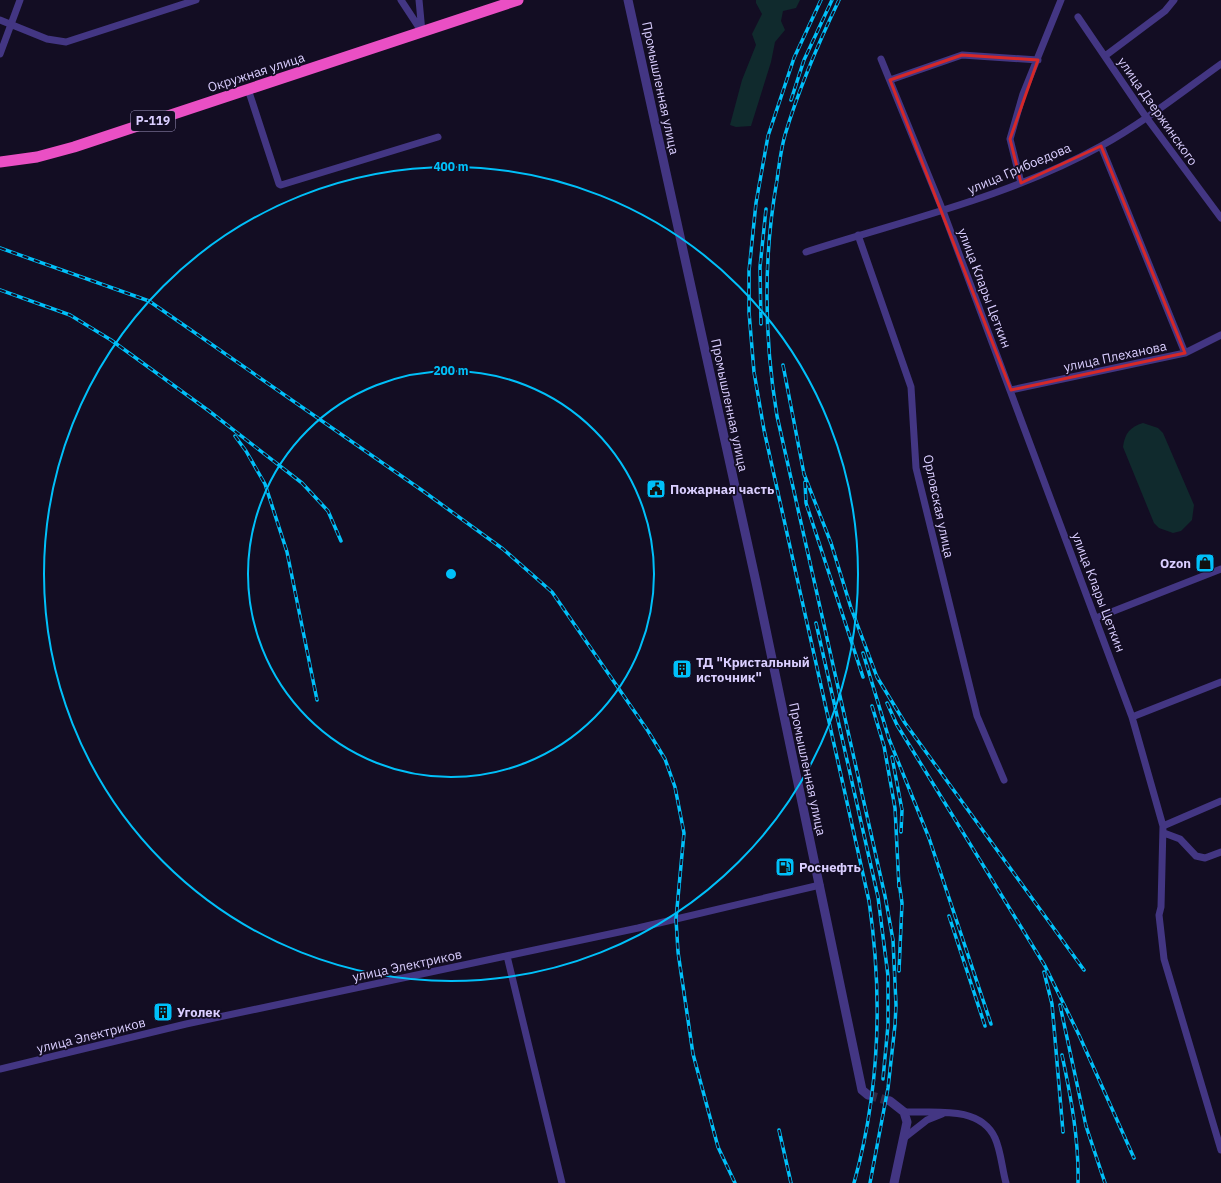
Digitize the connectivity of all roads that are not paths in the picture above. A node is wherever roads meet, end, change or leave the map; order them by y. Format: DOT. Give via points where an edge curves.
graph roads {
  1 [pos="20,0"];
  2 [pos="196,0"];
  3 [pos="401,0"];
  4 [pos="420,0"];
  5 [pos="518,0"];
  6 [pos="628,0"];
  7 [pos="1061,0"];
  8 [pos="1174,0"];
  9 [pos="1078,17"];
  10 [pos="0,20"];
  11 [pos="11,24"];
  12 [pos="422,32"];
  13 [pos="0,54"];
  14 [pos="1105,56"];
  15 [pos="880,59"];
  16 [pos="1038,60"];
  17 [pos="1221,64"];
  18 [pos="890,80"];
  19 [pos="248,89"];
  20 [pos="1146,117"];
  21 [pos="438,137"];
  22 [pos="1101,146"];
  23 [pos="0,162"];
  24 [pos="1021,183"];
  25 [pos="943,211"];
  26 [pos="1221,218"];
  27 [pos="858,235"];
  28 [pos="806,252"];
  29 [pos="1221,335"];
  30 [pos="1185,353"];
  31 [pos="1011,390"];
  32 [pos="1221,569"];
  33 [pos="1096,618"];
  34 [pos="1221,682"];
  35 [pos="1132,717"];
  36 [pos="1004,780"];
  37 [pos="1221,801"];
  38 [pos="1164,830"];
  39 [pos="1221,852"];
  40 [pos="820,884"];
  41 [pos="507,956"];
  42 [pos="0,1069"];
  43 [pos="868,1095"];
  44 [pos="890,1101"];
  45 [pos="904,1112"];
  46 [pos="952,1113"];
  47 [pos="904,1138"];
  48 [pos="1221,1150"];
  49 [pos="562,1183"];
  50 [pos="894,1183"];
  51 [pos="1006,1183"];
  1 -- 11 [label="street"];
  2 -- 11 [label="street" via="66,42 47,39"];
  3 -- 12 [label="street"];
  4 -- 12 [label="street"];
  5 -- 12 [label="highway, Окружная улица / Р-119"];
  6 -- 40 [label="street, Промышленная улица"];
  7 -- 16 [label="street"];
  8 -- 14 [label="street" via="1165,11"];
  9 -- 14 [label="street, улица Дзержинского"];
  10 -- 11 [label="street"];
  11 -- 13 [label="street"];
  12 -- 19 [label="highway, Окружная улица / Р-119"];
  14 -- 20 [label="street, улица Дзержинского"];
  15 -- 18 [label="street, улица Клары Цеткин"];
  16 -- 18 [label="street" via="962,55"];
  16 -- 24 [label="street" via="1023,94 1010,139"];
  17 -- 20 [label="street, улица Грибоедова"];
  18 -- 25 [label="street, улица Клары Цеткин"];
  19 -- 21 [label="street" via="281,185"];
  19 -- 23 [label="highway, Окружная улица / Р-119" via="74,147 37,157"];
  20 -- 22 [label="street, улица Грибоедова"];
  20 -- 26 [label="street, улица Дзержинского"];
  22 -- 24 [label="street, улица Грибоедова"];
  22 -- 30 [label="street"];
  24 -- 25 [label="street, улица Грибоедова"];
  25 -- 27 [label="street, улица Грибоедова"];
  25 -- 31 [label="street, улица Клары Цеткин"];
  27 -- 28 [label="street, улица Грибоедова"];
  27 -- 36 [label="street, Орловская улица" via="911,387 916,468 977,716"];
  29 -- 30 [label="street, улица Плеханова"];
  30 -- 31 [label="street, улица Плеханова"];
  31 -- 33 [label="street, улица Клары Цеткин"];
  32 -- 33 [label="street"];
  33 -- 35 [label="street, улица Клары Цеткин"];
  34 -- 35 [label="street"];
  35 -- 38 [label="street, улица Клары Цеткин"];
  37 -- 38 [label="street"];
  38 -- 39 [label="street" via="1180,839 1196,856 1205,858"];
  38 -- 48 [label="street, улица Клары Цеткин" via="1159,915 1164,959"];
  40 -- 41 [label="street, улица Электриков"];
  40 -- 43 [label="street, Промышленная улица" via="862,1090"];
  41 -- 42 [label="street, улица Электриков" via="186,1024"];
  41 -- 49 [label="street"];
  44 -- 45 [label="street"];
  45 -- 46 [label="street"];
  45 -- 47 [label="street" via="907,1122"];
  46 -- 47 [label="street" via="927,1120"];
  46 -- 51 [label="street" via="974,1117 988,1127 996,1139"];
  47 -- 50 [label="street"];
}
